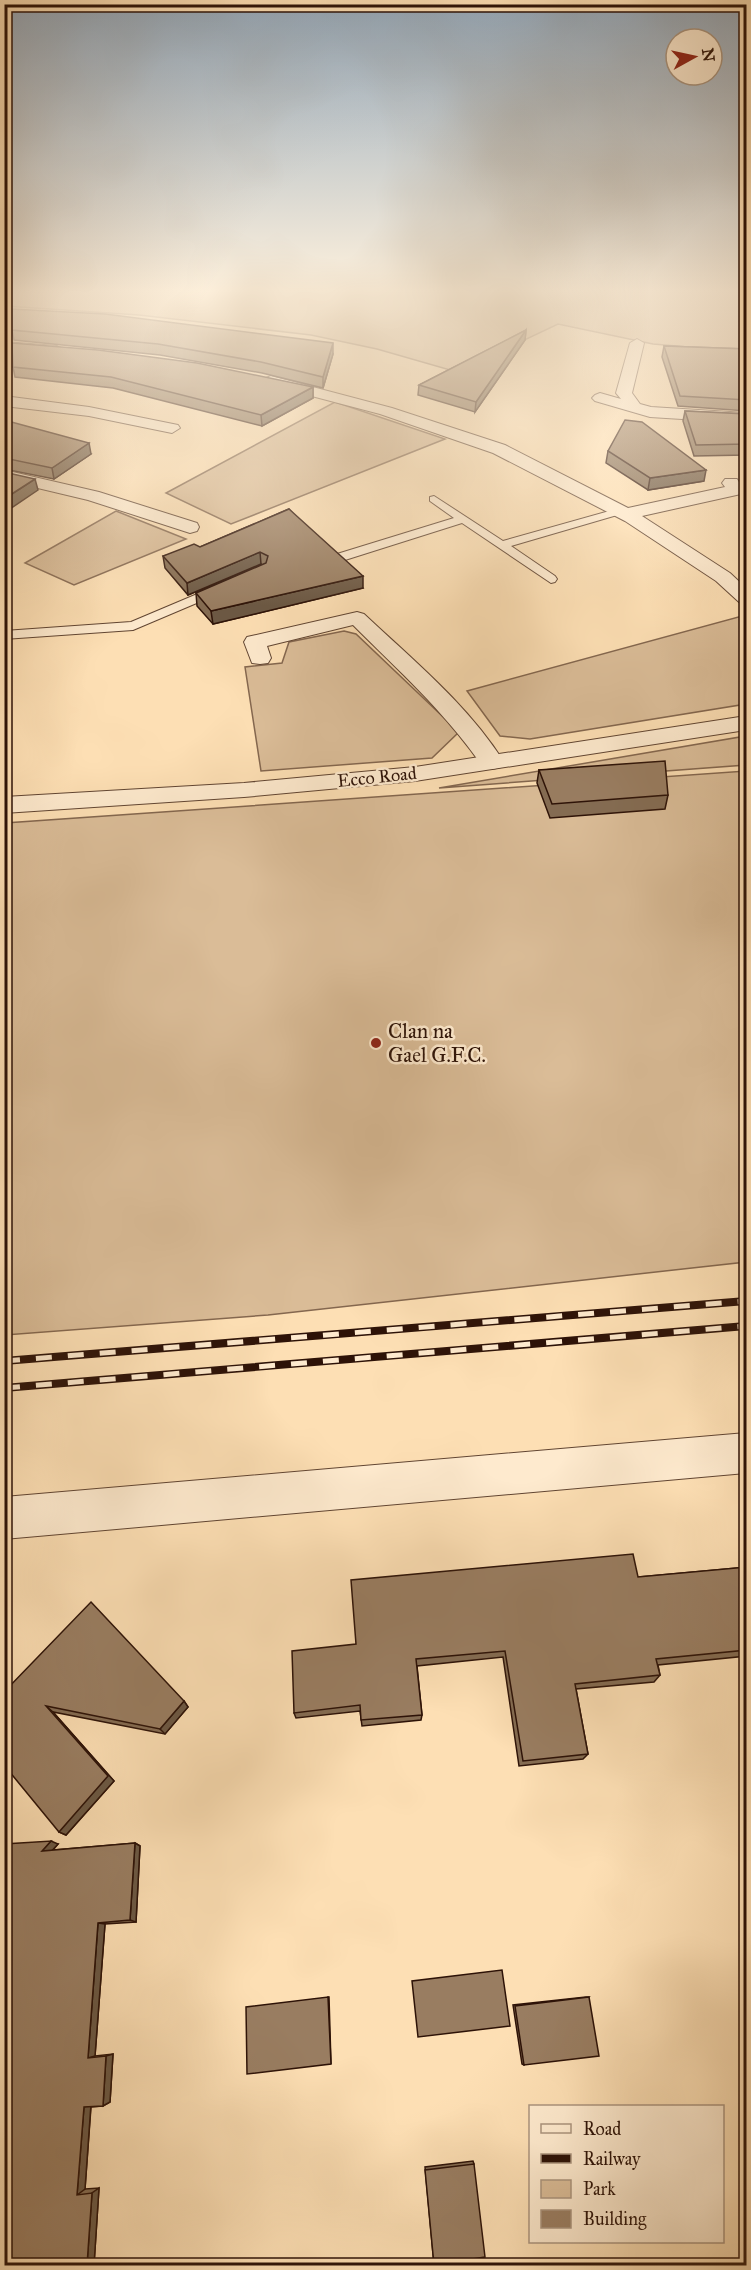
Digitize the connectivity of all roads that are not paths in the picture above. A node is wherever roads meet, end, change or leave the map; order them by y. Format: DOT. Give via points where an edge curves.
graph roads {
  1 [pos="320,394"];
  2 [pos="625,394"];
  3 [pos="600,398"];
  4 [pos="4,401"];
  5 [pos="635,408"];
  6 [pos="747,418"];
  7 [pos="172,428"];
  8 [pos="4,475"];
  9 [pos="731,483"];
  10 [pos="434,499"];
  11 [pos="623,512"];
  12 [pos="463,519"];
  13 [pos="190,527"];
  14 [pos="502,545"];
  15 [pos="341,557"];
  16 [pos="552,579"];
  17 [pos="230,584"];
  18 [pos="747,598"];
  19 [pos="4,635"];
  20 [pos="260,658"];
  21 [pos="747,723"];
  22 [pos="492,762"];
  23 [pos="4,805"];
  24 [pos="747,1453"];
  25 [pos="4,1518"];
  1 -- 11 [label="street" via="386,411 499,449"];
  2 -- 5 [label="street"];
  3 -- 5 [label="street"];
  4 -- 7 [label="street"];
  5 -- 6 [label="street"];
  8 -- 13 [label="street" via="93,496"];
  9 -- 11 [label="street" via="735,490"];
  10 -- 12 [label="lane"];
  11 -- 14 [label="lane"];
  11 -- 18 [label="street" via="723,577"];
  12 -- 14 [label="lane"];
  12 -- 15 [label="lane"];
  14 -- 16 [label="lane"];
  17 -- 19 [label="lane" via="133,626"];
  20 -- 22 [label="street" via="255,642 357,618 438,697"];
  21 -- 22 [label="street, Ecco Road"];
  22 -- 23 [label="street, Ecco Road" via="415,774 244,790"];
  24 -- 25 [label="street"];
}
